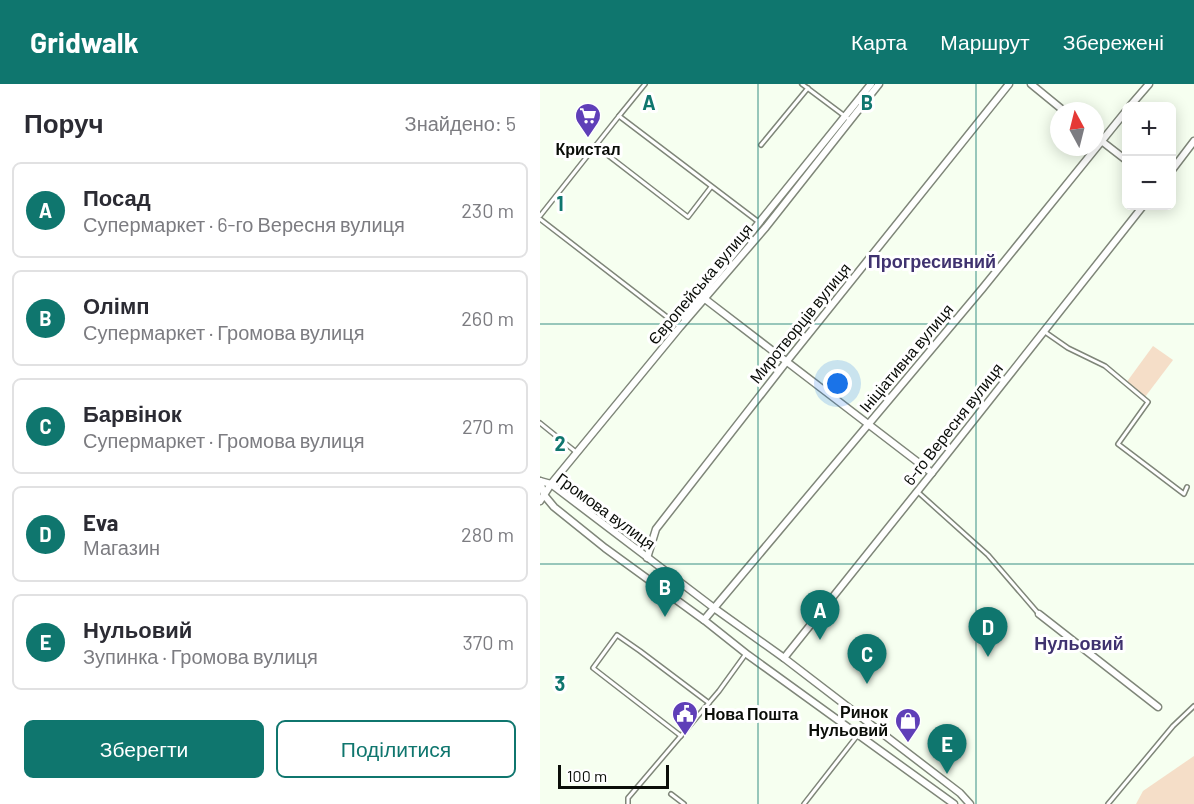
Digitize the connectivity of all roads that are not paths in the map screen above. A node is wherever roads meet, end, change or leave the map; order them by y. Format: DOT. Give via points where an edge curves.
graph roads {
  1 [pos="645,84"];
  2 [pos="802,84"];
  3 [pos="871,84"];
  4 [pos="879,84"];
  5 [pos="1009,84"];
  6 [pos="1031,84"];
  7 [pos="1149,84"];
  8 [pos="808,88"];
  9 [pos="1053,102"];
  10 [pos="1133,102"];
  11 [pos="620,116"];
  12 [pos="1122,116"];
  13 [pos="850,120"];
  14 [pos="1104,137"];
  15 [pos="1194,141"];
  16 [pos="1104,143"];
  17 [pos="761,145"];
  18 [pos="596,146"];
  19 [pos="1089,156"];
  20 [pos="1122,157"];
  21 [pos="1176,165"];
  22 [pos="711,186"];
  23 [pos="1140,210"];
  24 [pos="540,217"];
  25 [pos="766,227"];
  26 [pos="705,299"];
  27 [pos="680,327"];
  28 [pos="1043,330"];
  29 [pos="787,361"];
  30 [pos="540,423"];
  31 [pos="869,424"];
  32 [pos="577,453"];
  33 [pos="932,473"];
  34 [pos="555,477"];
  35 [pos="540,481"];
  36 [pos="551,484"];
  37 [pos="1187,487"];
  38 [pos="917,491"];
  39 [pos="542,498"];
  40 [pos="647,558"];
  41 [pos="714,608"];
  42 [pos="1039,614"];
  43 [pos="704,620"];
  44 [pos="746,654"];
  45 [pos="784,658"];
  46 [pos="709,703"];
  47 [pos="1194,706"];
  48 [pos="1158,707"];
  49 [pos="858,734"];
  50 [pos="681,736"];
  51 [pos="671,794"];
  52 [pos="628,804"];
  53 [pos="684,804"];
  54 [pos="804,804"];
  55 [pos="954,804"];
  56 [pos="970,804"];
  57 [pos="1108,804"];
  1 -- 11 [label="lane"];
  2 -- 8 [label="lane"];
  3 -- 34 [label="street"];
  4 -- 13 [label="street, Європейська вулиця"];
  5 -- 29 [label="street, Миротворців вулиця"];
  6 -- 9 [label="street"];
  7 -- 10 [label="street"];
  8 -- 13 [label="lane"];
  8 -- 17 [label="lane"];
  11 -- 18 [label="lane"];
  11 -- 22 [label="lane"];
  12 -- 14 [label="street, Ініціативна вулиця"];
  13 -- 25 [label="street, Європейська вулиця"];
  15 -- 21 [label="street"];
  16 -- 20 [label="street"];
  18 -- 22 [label="lane" via="688,217"];
  18 -- 24 [label="lane"];
  19 -- 31 [label="street, Ініціативна вулиця"];
  22 -- 25 [label="lane"];
  23 -- 28 [label="street, 6-го Вересня вулиця"];
  24 -- 27 [label="lane"];
  25 -- 26 [label="street, Європейська вулиця"];
  26 -- 27 [label="street, Європейська вулиця"];
  26 -- 29 [label="street"];
  27 -- 32 [label="street, Європейська вулиця"];
  28 -- 33 [label="street, 6-го Вересня вулиця"];
  28 -- 37 [label="lane" via="1068,348 1105,366 1148,402 1118,444 1184,494"];
  29 -- 31 [label="street"];
  29 -- 40 [label="street, Миротворців вулиця" via="656,529"];
  30 -- 32 [label="lane"];
  31 -- 33 [label="street"];
  31 -- 41 [label="street, Ініціативна вулиця"];
  32 -- 36 [label="street, Європейська вулиця"];
  33 -- 38 [label="street, 6-го Вересня вулиця"];
  35 -- 36 [label="street, Громова вулиця"];
  35 -- 39 [label="street, Громова вулиця"];
  36 -- 39 [label="street, Європейська вулиця"];
  36 -- 40 [label="street, Громова вулиця"];
  38 -- 42 [label="lane" via="988,555"];
  38 -- 45 [label="street, 6-го Вересня вулиця"];
  39 -- 43 [label="street, Громова вулиця"];
  40 -- 41 [label="street, Громова вулиця"];
  41 -- 43 [label="street, Ініціативна вулиця"];
  41 -- 45 [label="street, Громова вулиця"];
  42 -- 48 [label="street"];
  43 -- 44 [label="street, Громова вулиця"];
  44 -- 46 [label="lane"];
  44 -- 49 [label="street, Громова вулиця"];
  45 -- 56 [label="street, Громова вулиця" via="960,792"];
  46 -- 50 [label="lane"];
  46 -- 50 [label="lane" via="618,635 593,668"];
  47 -- 57 [label="lane"];
  49 -- 54 [label="lane"];
  49 -- 55 [label="street, Громова вулиця"];
  50 -- 52 [label="lane" via="628,798"];
  51 -- 53 [label="lane"];
}
